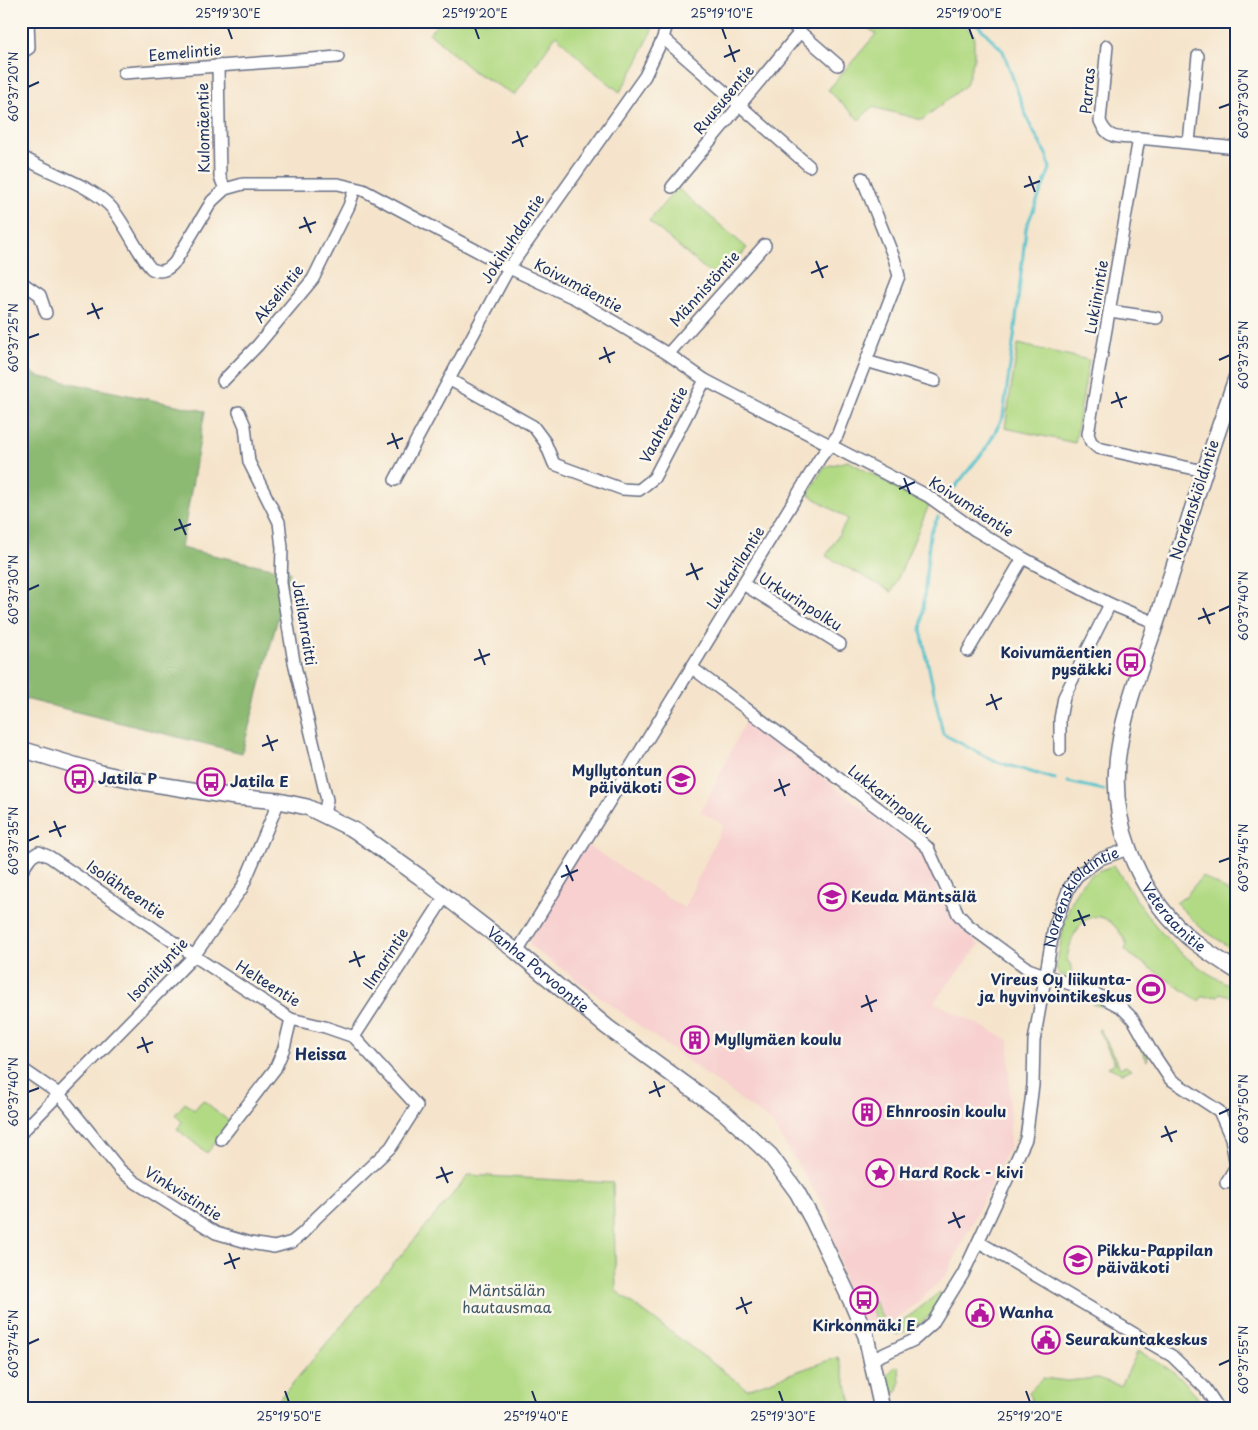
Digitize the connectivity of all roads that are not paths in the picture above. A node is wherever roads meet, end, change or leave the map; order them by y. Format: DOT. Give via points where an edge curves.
graph roads {
  1 [pos="28,21"];
  2 [pos="668,21"];
  3 [pos="789,21"];
  4 [pos="800,32"];
  5 [pos="663,38"];
  6 [pos="1107,46"];
  7 [pos="21,53"];
  8 [pos="338,56"];
  9 [pos="1198,56"];
  10 [pos="218,65"];
  11 [pos="838,65"];
  12 [pos="124,73"];
  13 [pos="741,104"];
  14 [pos="1138,138"];
  15 [pos="1189,142"];
  16 [pos="1237,148"];
  17 [pos="21,156"];
  18 [pos="809,166"];
  19 [pos="862,178"];
  20 [pos="355,188"];
  21 [pos="672,188"];
  22 [pos="225,189"];
  23 [pos="765,245"];
  24 [pos="509,268"];
  25 [pos="21,282"];
  26 [pos="1110,311"];
  27 [pos="46,313"];
  28 [pos="1156,318"];
  29 [pos="668,354"];
  30 [pos="866,361"];
  31 [pos="1237,376"];
  32 [pos="450,380"];
  33 [pos="705,380"];
  34 [pos="223,381"];
  35 [pos="935,381"];
  36 [pos="239,412"];
  37 [pos="831,444"];
  38 [pos="1204,471"];
  39 [pos="395,480"];
  40 [pos="1024,558"];
  41 [pos="744,584"];
  42 [pos="1110,604"];
  43 [pos="1156,623"];
  44 [pos="840,644"];
  45 [pos="968,651"];
  46 [pos="691,667"];
  47 [pos="21,749"];
  48 [pos="1060,750"];
  49 [pos="280,801"];
  50 [pos="324,814"];
  51 [pos="1128,849"];
  52 [pos="21,872"];
  53 [pos="444,898"];
  54 [pos="517,952"];
  55 [pos="194,956"];
  56 [pos="1237,971"];
  57 [pos="1044,975"];
  58 [pos="291,1018"];
  59 [pos="354,1037"];
  60 [pos="21,1068"];
  61 [pos="59,1094"];
  62 [pos="21,1133"];
  63 [pos="221,1139"];
  64 [pos="1226,1182"];
  65 [pos="979,1242"];
  66 [pos="871,1360"];
  67 [pos="882,1409"];
  68 [pos="1219,1409"];
  1 -- 7 [label="street" via="29,48"];
  2 -- 5 [label="street, Jokihuhdantie"];
  3 -- 4 [label="street"];
  4 -- 11 [label="street"];
  4 -- 13 [label="street, Ruususentie"];
  5 -- 13 [label="street"];
  5 -- 24 [label="street, Jokihuhdantie" via="644,76"];
  6 -- 14 [label="street, Parras" via="1100,121 1104,132 1112,136"];
  8 -- 10 [label="street, Eemelintie"];
  9 -- 15 [label="street"];
  10 -- 12 [label="street, Eemelintie"];
  10 -- 22 [label="street, Kulomäentie" via="220,177"];
  13 -- 18 [label="street"];
  13 -- 21 [label="street, Ruususentie"];
  14 -- 15 [label="street"];
  14 -- 26 [label="street, Lukiinintie"];
  15 -- 16 [label="street"];
  17 -- 22 [label="street" via="100,196 122,221 150,267 158,271 169,269 175,262 212,201"];
  19 -- 30 [label="street, Lukkarilantie" via="899,276"];
  20 -- 22 [label="street, Koivumäentie" via="338,184 243,184"];
  20 -- 24 [label="street, Koivumäentie"];
  20 -- 34 [label="street, Akselintie" via="313,279"];
  23 -- 29 [label="street, Männistöntie"];
  24 -- 29 [label="street, Koivumäentie" via="576,299"];
  24 -- 32 [label="street, Jokihuhdantie"];
  25 -- 27 [label="street" via="40,296"];
  26 -- 28 [label="street"];
  26 -- 38 [label="street, Lukiinintie" via="1088,434 1091,442 1108,451"];
  29 -- 33 [label="street, Koivumäentie"];
  30 -- 35 [label="street"];
  30 -- 37 [label="street, Lukkarilantie"];
  31 -- 38 [label="main road, Nordenskiöldintie"];
  32 -- 33 [label="street, Vaahteratie" via="533,426 545,442 554,464 622,489 639,490 654,478"];
  32 -- 39 [label="street, Jokihuhdantie"];
  33 -- 37 [label="street, Koivumäentie"];
  36 -- 50 [label="street, Jatilanraitti" via="245,426 249,462 279,522 281,583 294,662 327,800"];
  37 -- 40 [label="street, Koivumäentie" via="928,496 975,530"];
  37 -- 41 [label="street, Lukkarilantie"];
  38 -- 43 [label="main road, Nordenskiöldintie"];
  40 -- 42 [label="street, Koivumäentie"];
  40 -- 45 [label="street"];
  41 -- 44 [label="street, Urkurinpolku"];
  41 -- 46 [label="street, Lukkarilantie"];
  42 -- 43 [label="street, Koivumäentie"];
  42 -- 48 [label="street" via="1064,696"];
  43 -- 51 [label="main road, Nordenskiöldintie" via="1132,694 1116,764 1121,823"];
  46 -- 54 [label="street, Lukkarilantie"];
  46 -- 57 [label="street, Lukkarinpolku" via="916,836 928,848 958,914 968,925 1014,959"];
  47 -- 49 [label="main road, Vanha Porvoontie" via="142,782"];
  49 -- 50 [label="main road, Vanha Porvoontie"];
  49 -- 55 [label="street, Isoniityntie" via="242,888"];
  50 -- 53 [label="main road, Vanha Porvoontie" via="354,830"];
  51 -- 56 [label="main road, Veteraanitie" via="1137,871 1161,909 1188,937"];
  51 -- 57 [label="street, Nordenskiöldintie" via="1089,866 1069,888 1054,927"];
  52 -- 55 [label="street, Isolähteentie" via="31,857 39,852 50,857"];
  53 -- 54 [label="main road, Vanha Porvoontie"];
  53 -- 59 [label="street, Ilmarintie"];
  54 -- 66 [label="main road, Vanha Porvoontie" via="607,1027 726,1114 770,1155 813,1221 866,1336"];
  55 -- 58 [label="street, Helteentie"];
  55 -- 61 [label="street, Isoniityntie"];
  57 -- 64 [label="street, Lukkarinpolku" via="1092,992 1128,1012 1170,1079 1219,1111 1231,1138 1236,1166"];
  57 -- 65 [label="street, Nordenskiöldintie" via="1034,1041 1026,1139"];
  58 -- 59 [label="street, Helteentie"];
  58 -- 63 [label="street" via="275,1069"];
  59 -- 61 [label="street, Vinkvistintie" via="417,1106 391,1147 303,1234 292,1242 274,1247 216,1233 135,1182 120,1170"];
  60 -- 61 [label="street, Vinkvistintie"];
  61 -- 62 [label="street, Isoniityntie"];
  65 -- 66 [label="street, Nordenskiöldintie" via="932,1324 914,1340"];
  65 -- 68 [label="street" via="1172,1356 1205,1388"];
  66 -- 67 [label="main road, Vanha Porvoontie"];
}
